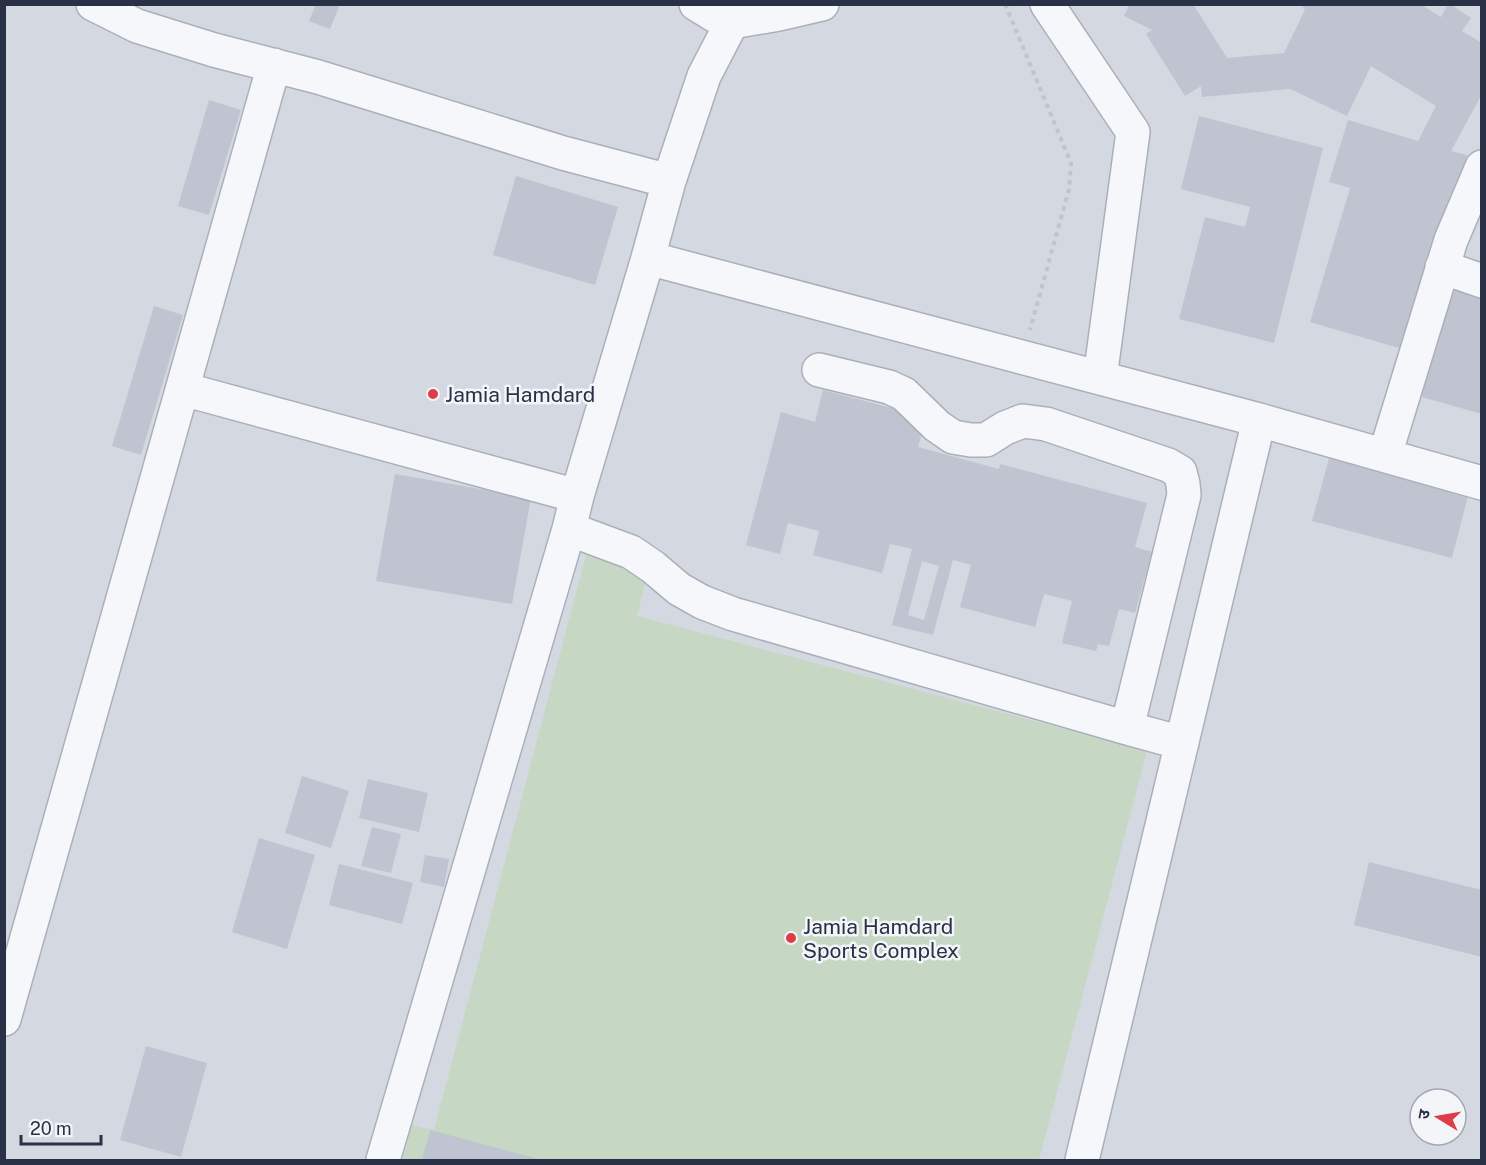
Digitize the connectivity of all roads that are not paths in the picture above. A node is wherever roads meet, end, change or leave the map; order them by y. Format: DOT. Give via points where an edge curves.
graph roads {
  1 [pos="93,4"];
  2 [pos="696,4"];
  3 [pos="822,4"];
  4 [pos="1047,4"];
  5 [pos="732,22"];
  6 [pos="274,65"];
  7 [pos="1482,167"];
  8 [pos="669,181"];
  9 [pos="648,258"];
  10 [pos="1442,267"];
  11 [pos="1482,281"];
  12 [pos="819,370"];
  13 [pos="1100,378"];
  14 [pos="183,389"];
  15 [pos="1259,420"];
  16 [pos="1385,455"];
  17 [pos="1482,483"];
  18 [pos="577,496"];
  19 [pos="569,529"];
  20 [pos="1127,729"];
  21 [pos="1182,743"];
  22 [pos="4,1019"];
  23 [pos="383,1161"];
  24 [pos="1082,1161"];
  1 -- 6 [label="lane" via="137,26"];
  2 -- 5 [label="lane"];
  3 -- 5 [label="lane"];
  4 -- 13 [label="lane" via="1133,132"];
  5 -- 8 [label="lane" via="704,76"];
  6 -- 8 [label="lane" via="563,153"];
  6 -- 14 [label="lane"];
  7 -- 10 [label="lane"];
  8 -- 9 [label="lane"];
  9 -- 13 [label="lane"];
  9 -- 18 [label="lane"];
  10 -- 11 [label="lane"];
  10 -- 16 [label="lane"];
  12 -- 20 [label="lane" via="904,394 953,437 986,440 1023,422 1046,424 1180,472 1184,495"];
  13 -- 15 [label="lane"];
  14 -- 18 [label="lane"];
  14 -- 22 [label="lane"];
  15 -- 16 [label="lane"];
  15 -- 21 [label="lane"];
  16 -- 17 [label="lane"];
  18 -- 19 [label="lane"];
  19 -- 20 [label="lane" via="631,552 678,589 733,614"];
  19 -- 23 [label="lane"];
  20 -- 21 [label="lane"];
  21 -- 24 [label="lane"];
}
